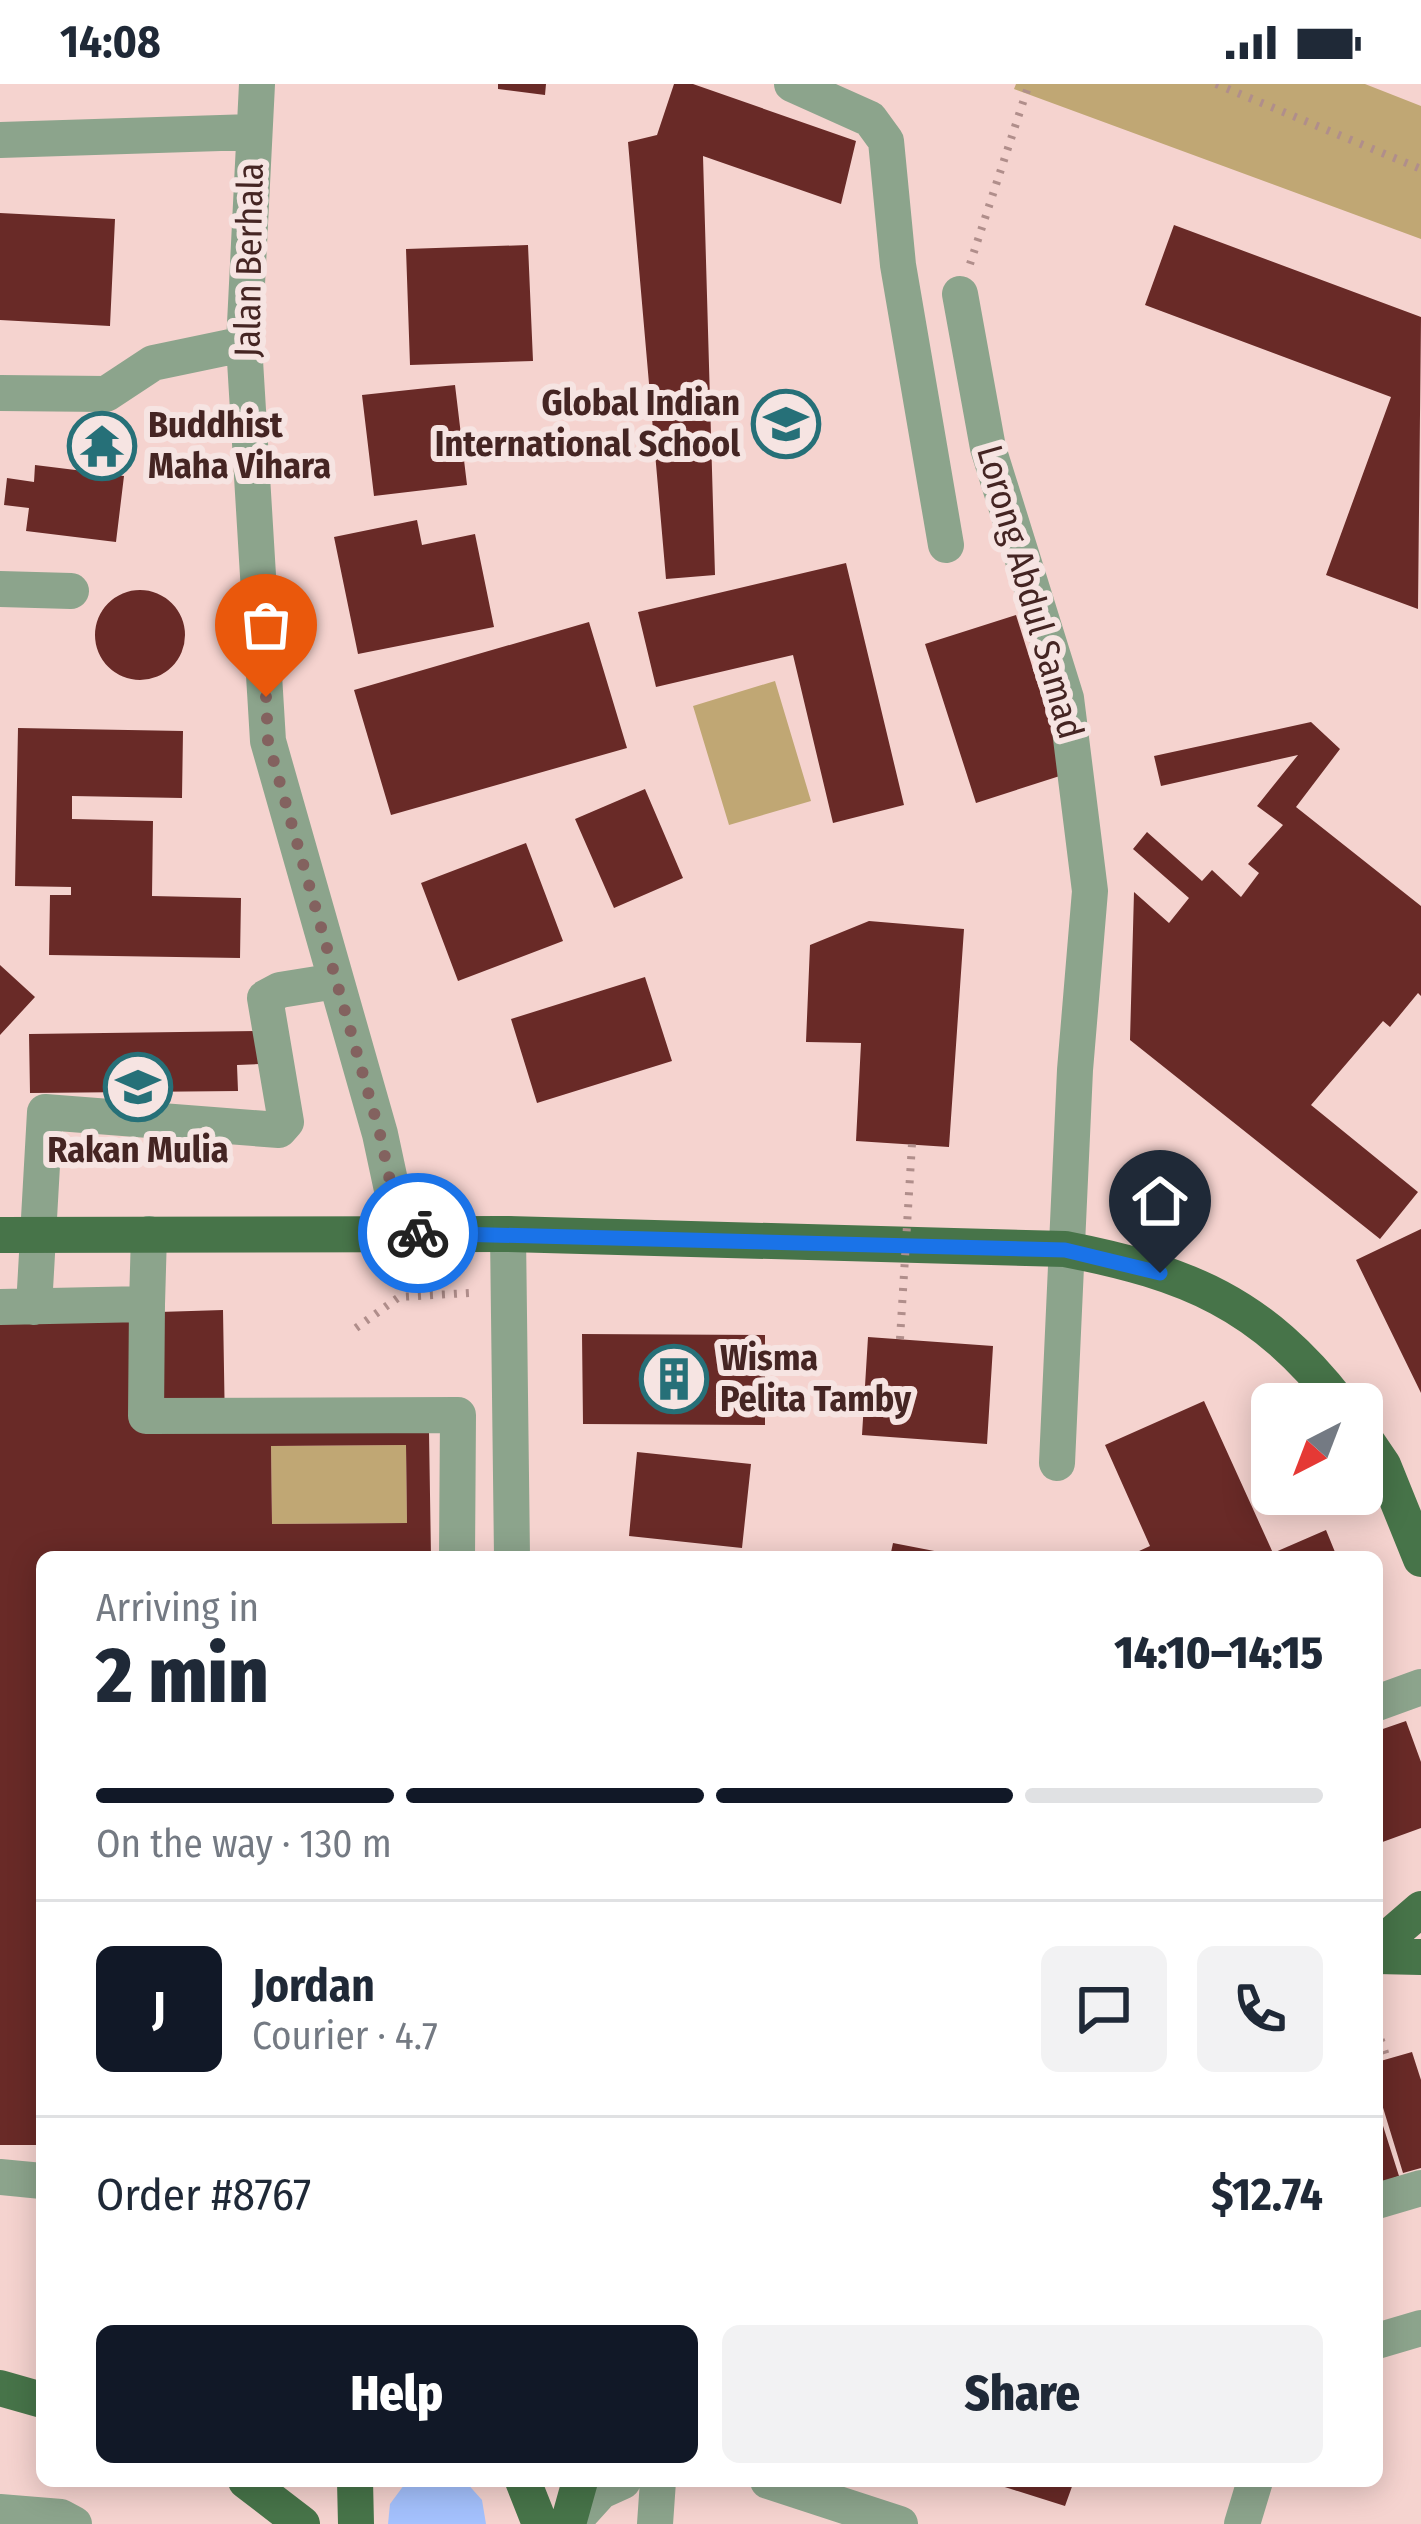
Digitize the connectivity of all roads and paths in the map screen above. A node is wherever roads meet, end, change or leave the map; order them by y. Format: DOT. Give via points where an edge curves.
graph roads {
  1 [pos="257,84"];
  2 [pos="793,84"];
  3 [pos="1029,84"];
  4 [pos="1216,84"];
  5 [pos="252,132"];
  6 [pos="0,140"];
  7 [pos="1421,169"];
  8 [pos="960,294"];
  9 [pos="244,344"];
  10 [pos="0,393"];
  11 [pos="946,545"];
  12 [pos="0,590"];
  13 [pos="70,591"];
  14 [pos="337,981"];
  15 [pos="912,1144"];
  16 [pos="401,1232"];
  17 [pos="18,1234"];
  18 [pos="148,1234"];
  19 [pos="508,1234"];
  20 [pos="1065,1250"];
  21 [pos="469,1293"];
  22 [pos="147,1304"];
  23 [pos="17,1307"];
  24 [pos="356,1328"];
  25 [pos="900,1339"];
  26 [pos="1320,1383"];
  27 [pos="1057,1463"];
  28 [pos="1383,1465"];
  29 [pos="458,1551"];
  30 [pos="512,1551"];
  31 [pos="1421,1559"];
  32 [pos="1421,1687"];
  33 [pos="1383,1700"];
  34 [pos="1421,1909"];
  35 [pos="1383,1946"];
  36 [pos="1383,1953"];
  37 [pos="1421,1958"];
  38 [pos="1383,2046"];
  39 [pos="1387,2059"];
  40 [pos="0,2177"];
  41 [pos="36,2180"];
  42 [pos="1421,2188"];
  43 [pos="1383,2199"];
  44 [pos="1421,2328"];
  45 [pos="1383,2339"];
  46 [pos="0,2386"];
  47 [pos="36,2387"];
  48 [pos="36,2398"];
  49 [pos="254,2487"];
  50 [pos="355,2487"];
  51 [pos="525,2487"];
  52 [pos="579,2487"];
  53 [pos="610,2487"];
  54 [pos="658,2487"];
  55 [pos="789,2487"];
  56 [pos="1253,2487"];
  57 [pos="0,2512"];
  58 [pos="878,2512"];
  59 [pos="74,2524"];
  60 [pos="301,2524"];
  61 [pos="356,2524"];
  62 [pos="540,2524"];
  63 [pos="570,2524"];
  64 [pos="656,2524"];
  65 [pos="1242,2524"];
  1 -- 5 [label="street, Jalan Berhala"];
  2 -- 11 [label="street" via="870,119 886,141 898,265"];
  3 -- 8 [label="path"];
  4 -- 7 [label="path"];
  5 -- 6 [label="street, Jalan Berhala"];
  5 -- 9 [label="street, Jalan Berhala"];
  8 -- 20 [label="street, Lorong Abdul Samad" via="988,448 1066,698 1082,796 1090,891"];
  9 -- 10 [label="street" via="153,363 106,394"];
  9 -- 14 [label="street, Jalan Berhala" via="268,741"];
  12 -- 13 [label="street"];
  14 -- 16 [label="street, Jalan Berhala"];
  14 -- 17 [label="street" via="265,998 286,1122 279,1130 45,1112"];
  15 -- 25 [label="path, bridge"];
  16 -- 18 [label="main road"];
  16 -- 19 [label="main road"];
  17 -- 18 [label="main road"];
  17 -- 23 [label="street"];
  18 -- 22 [label="street"];
  19 -- 20 [label="main road"];
  19 -- 30 [label="street"];
  20 -- 26 [label="main road" via="1222,1294"];
  20 -- 27 [label="street, Lorong Abdul Samad"];
  21 -- 24 [label="path" via="399,1297"];
  22 -- 23 [label="street"];
  22 -- 29 [label="street" via="146,1416 458,1415"];
  28 -- 31 [label="main road"];
  29 -- 30 [label="street"];
  32 -- 33 [label="street"];
  34 -- 35 [label="main road"];
  36 -- 37 [label="main road"];
  38 -- 39 [label="path"];
  40 -- 41 [label="street"];
  42 -- 43 [label="street"];
  44 -- 45 [label="street"];
  46 -- 47 [label="main road"];
  46 -- 48 [label="main road"];
  49 -- 60 [label="main road"];
  50 -- 61 [label="main road"];
  51 -- 62 [label="main road"];
  52 -- 63 [label="main road"];
  53 -- 63 [label="street"];
  54 -- 64 [label="street"];
  55 -- 58 [label="street"];
  56 -- 65 [label="street"];
  57 -- 59 [label="street"];
}
